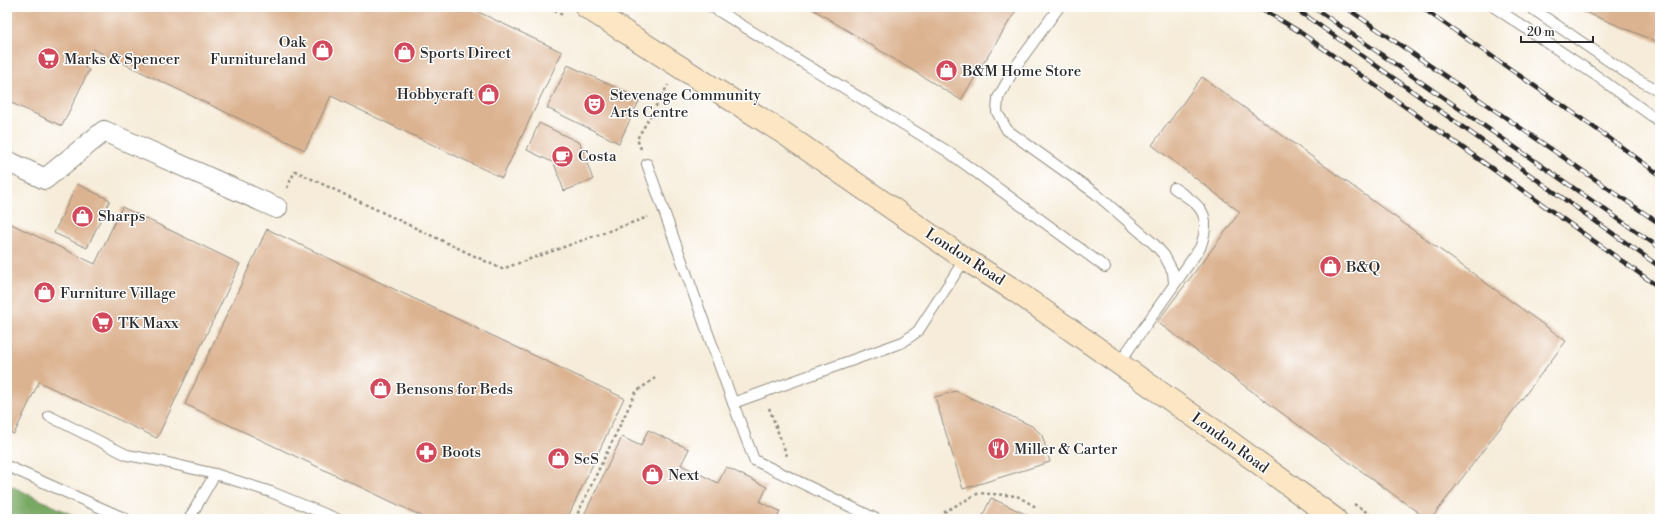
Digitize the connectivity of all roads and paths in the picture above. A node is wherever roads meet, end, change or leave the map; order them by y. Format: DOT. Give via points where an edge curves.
graph roads {
  1 [pos="586,7"];
  2 [pos="712,7"];
  3 [pos="1059,7"];
  4 [pos="1494,7"];
  5 [pos="1530,7"];
  6 [pos="679,66"];
  7 [pos="1660,91"];
  8 [pos="1660,122"];
  9 [pos="7,161"];
  10 [pos="647,164"];
  11 [pos="1174,188"];
  12 [pos="277,208"];
  13 [pos="664,211"];
  14 [pos="965,259"];
  15 [pos="1105,266"];
  16 [pos="1174,283"];
  17 [pos="1119,363"];
  18 [pos="654,378"];
  19 [pos="763,392"];
  20 [pos="733,403"];
  21 [pos="48,416"];
  22 [pos="7,466"];
  23 [pos="215,474"];
  24 [pos="788,477"];
  25 [pos="1036,507"];
  26 [pos="944,512"];
  27 [pos="126,519"];
  28 [pos="189,519"];
  29 [pos="337,519"];
  30 [pos="575,519"];
  31 [pos="876,519"];
  32 [pos="1335,519"];
  1 -- 6 [label="main road, London Road"];
  2 -- 15 [label="lane" via="947,151"];
  3 -- 16 [label="lane" via="1016,66 998,98 997,112 1007,130 1095,193 1154,244 1174,272"];
  4 -- 8 [label="lane"];
  5 -- 7 [label="lane" via="1632,76"];
  6 -- 10 [label="path" via="637,139"];
  6 -- 14 [label="main road, London Road" via="785,134"];
  9 -- 12 [label="street" via="45,179 104,131"];
  10 -- 13 [label="lane"];
  11 -- 16 [label="lane" via="1195,202 1203,213 1205,234 1200,248"];
  12 -- 13 [label="path" via="295,171 502,268"];
  13 -- 20 [label="lane"];
  14 -- 17 [label="main road, London Road"];
  14 -- 19 [label="lane" via="918,331 902,342"];
  16 -- 17 [label="lane"];
  17 -- 32 [label="main road, London Road"];
  18 -- 30 [label="path" via="636,392"];
  19 -- 20 [label="lane"];
  19 -- 24 [label="path" via="792,468"];
  20 -- 24 [label="lane" via="754,460"];
  21 -- 23 [label="lane" via="127,455"];
  22 -- 27 [label="lane"];
  23 -- 28 [label="lane"];
  23 -- 29 [label="lane" via="272,492"];
  24 -- 31 [label="lane"];
  25 -- 26 [label="path" via="1017,496 979,493"];
}
